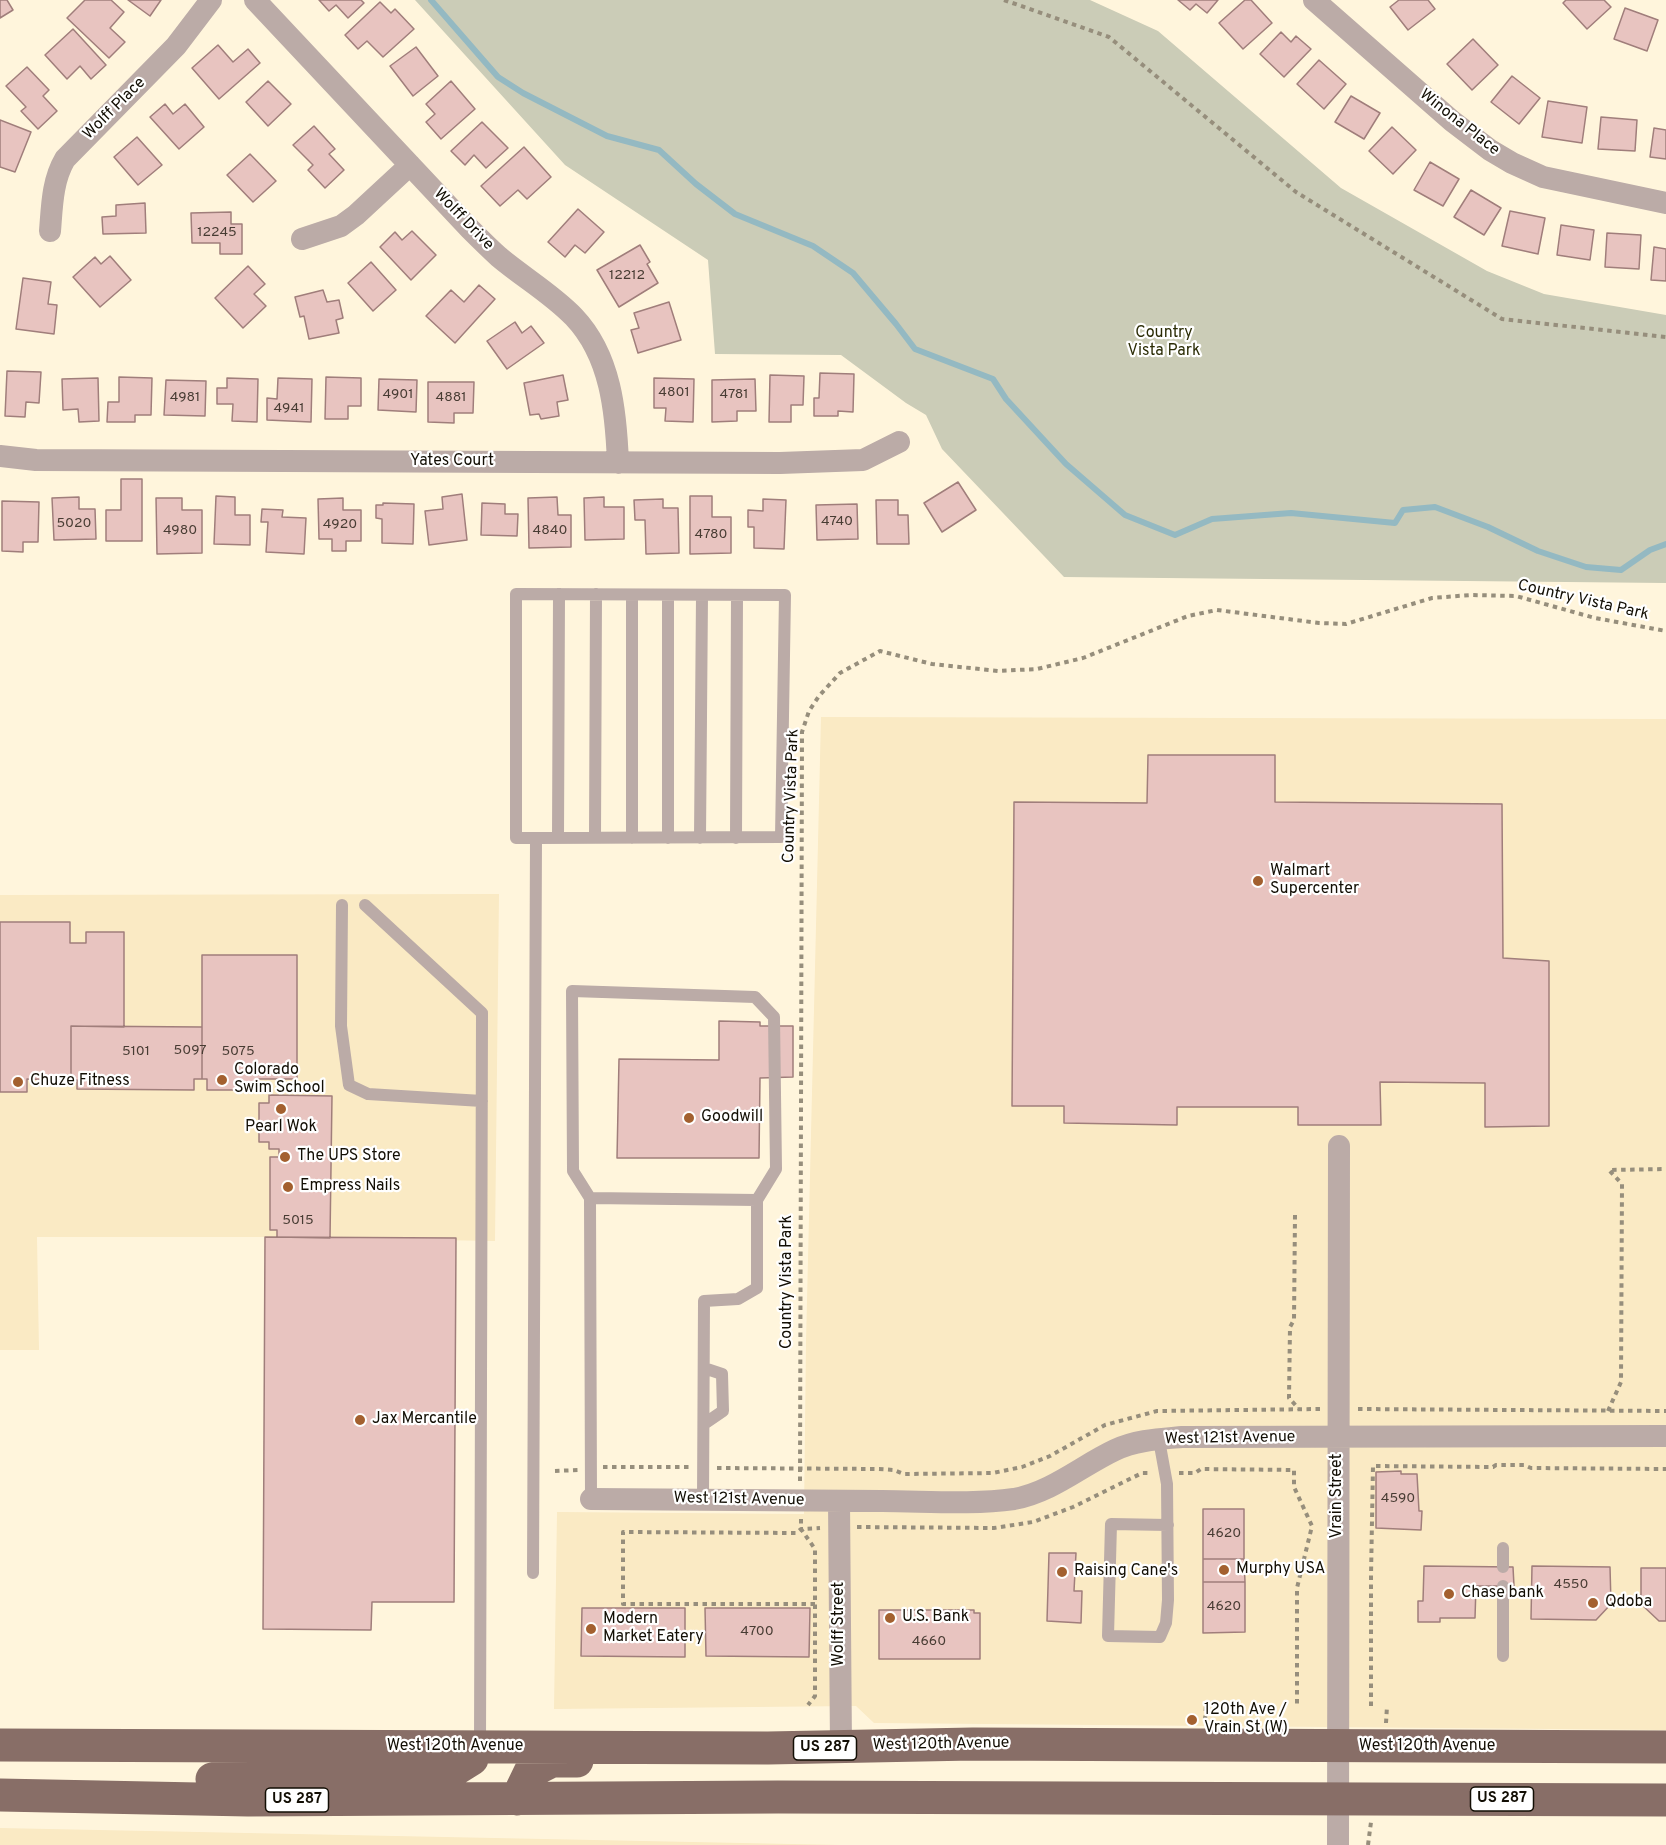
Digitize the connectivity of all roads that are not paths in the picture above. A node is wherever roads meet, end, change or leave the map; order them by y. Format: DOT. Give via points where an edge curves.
graph roads {
  1 [pos="211,0"];
  2 [pos="255,0"];
  3 [pos="1324,3"];
  4 [pos="410,165"];
  5 [pos="1666,203"];
  6 [pos="51,231"];
  7 [pos="302,239"];
  8 [pos="899,442"];
  9 [pos="0,456"];
  10 [pos="618,463"];
  11 [pos="559,594"];
  12 [pos="596,594"];
  13 [pos="632,595"];
  14 [pos="668,595"];
  15 [pos="702,595"];
  16 [pos="737,595"];
  17 [pos="536,838"];
  18 [pos="558,838"];
  19 [pos="595,838"];
  20 [pos="632,838"];
  21 [pos="668,838"];
  22 [pos="700,838"];
  23 [pos="736,838"];
  24 [pos="342,905"];
  25 [pos="365,905"];
  26 [pos="482,1101"];
  27 [pos="1339,1146"];
  28 [pos="590,1198"];
  29 [pos="757,1200"];
  30 [pos="704,1368"];
  31 [pos="704,1424"];
  32 [pos="1666,1436"];
  33 [pos="1339,1438"];
  34 [pos="1159,1440"];
  35 [pos="591,1499"];
  36 [pos="703,1500"];
  37 [pos="839,1501"];
  38 [pos="1168,1525"];
  39 [pos="1503,1548"];
  40 [pos="1503,1567"];
  41 [pos="533,1573"];
  42 [pos="1503,1586"];
  43 [pos="1503,1656"];
  44 [pos="0,1745"];
  45 [pos="1338,1746"];
  46 [pos="480,1747"];
  47 [pos="836,1747"];
  48 [pos="1666,1747"];
  49 [pos="0,1795"];
  50 [pos="104,1798"];
  51 [pos="1338,1798"];
  52 [pos="517,1799"];
  53 [pos="1666,1800"];
  54 [pos="1338,1845"];
  1 -- 6 [label="street, Wolff Place" via="176,46 65,159 52,201"];
  2 -- 4 [label="street, Wolff Drive"];
  3 -- 5 [label="street, Winona Place" via="1452,121 1512,164 1543,177"];
  4 -- 7 [label="street" via="340,226"];
  4 -- 10 [label="street, Wolff Drive" via="500,258 576,319 592,342 609,383"];
  8 -- 10 [label="street, Yates Court" via="862,460"];
  9 -- 10 [label="street, Yates Court" via="36,460"];
  11 -- 12 [label="lane"];
  11 -- 17 [label="lane" via="516,594 516,838"];
  11 -- 18 [label="lane"];
  12 -- 13 [label="lane"];
  12 -- 19 [label="lane"];
  13 -- 14 [label="lane"];
  13 -- 20 [label="lane"];
  14 -- 15 [label="lane"];
  14 -- 21 [label="lane"];
  15 -- 16 [label="lane"];
  15 -- 22 [label="lane"];
  16 -- 23 [label="lane"];
  16 -- 23 [label="lane" via="785,595 781,837"];
  17 -- 18 [label="lane"];
  17 -- 41 [label="lane"];
  18 -- 19 [label="lane"];
  19 -- 20 [label="lane"];
  20 -- 21 [label="lane"];
  21 -- 22 [label="lane"];
  22 -- 23 [label="lane"];
  24 -- 26 [label="lane" via="340,1026 349,1085 368,1094"];
  25 -- 26 [label="lane" via="482,1013"];
  26 -- 46 [label="lane"];
  27 -- 33 [label="street, Vrain Street"];
  28 -- 29 [label="lane"];
  28 -- 29 [label="lane" via="573,1171 572,992 755,997 774,1017 776,1169"];
  28 -- 35 [label="lane"];
  29 -- 30 [label="lane" via="757,1288 738,1299 704,1301"];
  30 -- 31 [label="lane"];
  30 -- 31 [label="lane" via="722,1374 723,1411"];
  31 -- 36 [label="lane"];
  32 -- 33 [label="street, West 121st Avenue"];
  33 -- 34 [label="street, West 121st Avenue"];
  33 -- 45 [label="street, Vrain Street"];
  34 -- 37 [label="street, West 121st Avenue" via="1114,1450 1051,1487 1017,1498"];
  34 -- 38 [label="lane" via="1167,1484"];
  35 -- 36 [label="street, West 121st Avenue"];
  36 -- 37 [label="street, West 121st Avenue"];
  37 -- 47 [label="street, Wolff Street"];
  38 -- 38 [label="lane" via="1168,1600 1160,1637 1108,1636 1111,1524"];
  39 -- 40 [label="lane"];
  42 -- 43 [label="lane"];
  44 -- 46 [label="main road, West 120th Avenue / US 287"];
  45 -- 47 [label="main road, West 120th Avenue / US 287"];
  45 -- 48 [label="main road, West 120th Avenue / US 287"];
  45 -- 51 [label="street, Vrain Street"];
  46 -- 47 [label="main road, West 120th Avenue / US 287"];
  46 -- 50 [label="main road" via="470,1761 456,1769 202,1779"];
  47 -- 52 [label="main road" via="791,1762 552,1761 530,1772"];
  49 -- 50 [label="main road, US 287"];
  50 -- 52 [label="main road, US 287"];
  51 -- 52 [label="main road, US 287"];
  51 -- 53 [label="main road, US 287"];
  51 -- 54 [label="street, Vrain Street"];
}
